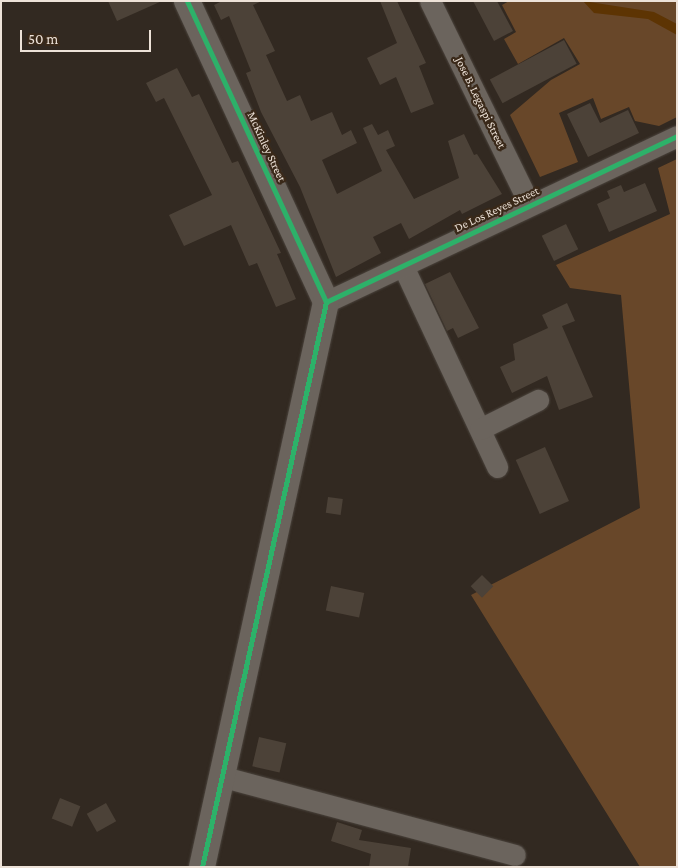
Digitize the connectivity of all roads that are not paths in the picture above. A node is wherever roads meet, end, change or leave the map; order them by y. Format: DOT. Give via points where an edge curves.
graph roads {
  1 [pos="187,1"];
  2 [pos="430,1"];
  3 [pos="677,136"];
  4 [pos="530,205"];
  5 [pos="403,266"];
  6 [pos="326,302"];
  7 [pos="538,400"];
  8 [pos="480,429"];
  9 [pos="497,467"];
  10 [pos="224,777"];
  11 [pos="514,855"];
  12 [pos="202,867"];
  1 -- 6 [label="street, McKinley Street"];
  2 -- 4 [label="street, Jose B. Legaspi Street"];
  3 -- 4 [label="street, De Los Reyes Street"];
  4 -- 5 [label="street, De Los Reyes Street"];
  5 -- 6 [label="street, De Los Reyes Street"];
  5 -- 8 [label="street"];
  6 -- 10 [label="street"];
  7 -- 8 [label="street"];
  8 -- 9 [label="street"];
  10 -- 11 [label="street"];
  10 -- 12 [label="street"];
}
